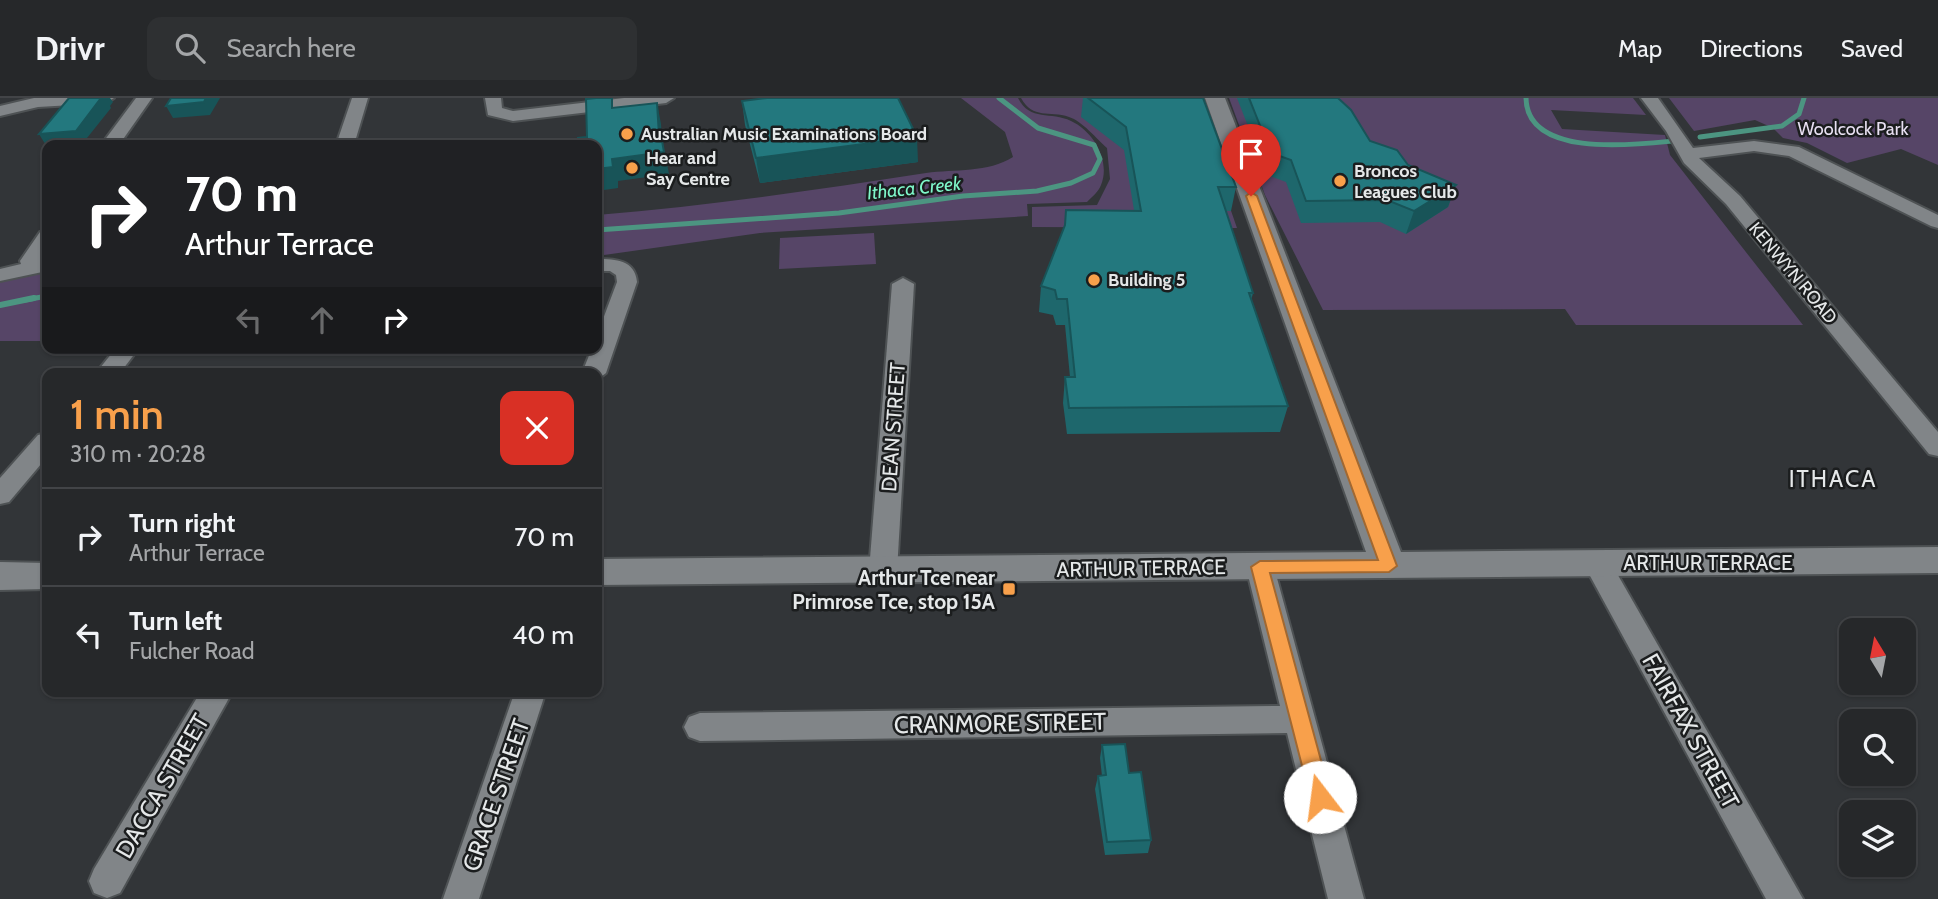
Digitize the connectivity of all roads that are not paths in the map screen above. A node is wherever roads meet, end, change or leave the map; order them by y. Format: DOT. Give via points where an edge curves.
graph roads {
  1 [pos="106,98"];
  2 [pos="144,98"];
  3 [pos="360,98"];
  4 [pos="494,98"];
  5 [pos="666,98"];
  6 [pos="1215,98"];
  7 [pos="1649,98"];
  8 [pos="1,112"];
  9 [pos="114,140"];
  10 [pos="347,140"];
  11 [pos="1686,154"];
  12 [pos="1938,222"];
  13 [pos="42,243"];
  14 [pos="602,265"];
  15 [pos="40,266"];
  16 [pos="0,275"];
  17 [pos="903,284"];
  18 [pos="602,350"];
  19 [pos="123,354"];
  20 [pos="111,368"];
  21 [pos="42,447"];
  22 [pos="1938,448"];
  23 [pos="0,495"];
  24 [pos="1938,560"];
  25 [pos="1597,563"];
  26 [pos="1389,566"];
  27 [pos="1260,567"];
  28 [pos="883,570"];
  29 [pos="602,572"];
  30 [pos="0,576"];
  31 [pos="42,576"];
  32 [pos="214,697"];
  33 [pos="529,697"];
  34 [pos="1299,719"];
  35 [pos="701,727"];
  36 [pos="107,881"];
  37 [pos="461,899"];
  38 [pos="1346,899"];
  39 [pos="1785,899"];
  1 -- 8 [label="street" via="38,102"];
  2 -- 9 [label="street"];
  3 -- 10 [label="street"];
  4 -- 5 [label="street" via="494,111 513,116"];
  6 -- 26 [label="street"];
  7 -- 11 [label="street, KENWYN ROAD"];
  11 -- 12 [label="street" via="1754,146 1793,151"];
  11 -- 22 [label="street, KENWYN ROAD" via="1733,200"];
  13 -- 15 [label="street" via="30,261"];
  14 -- 18 [label="street" via="620,267 628,277"];
  15 -- 16 [label="street"];
  17 -- 28 [label="street, DEAN STREET"];
  19 -- 20 [label="street"];
  21 -- 23 [label="street"];
  24 -- 25 [label="street, ARTHUR TERRACE"];
  25 -- 26 [label="street, ARTHUR TERRACE"];
  25 -- 39 [label="street, FAIRFAX STREET"];
  26 -- 27 [label="street, ARTHUR TERRACE"];
  27 -- 28 [label="street, ARTHUR TERRACE"];
  27 -- 34 [label="street"];
  28 -- 29 [label="street, ARTHUR TERRACE"];
  30 -- 31 [label="street"];
  32 -- 36 [label="street, DACCA STREET"];
  33 -- 37 [label="street, GRACE STREET"];
  34 -- 35 [label="street, CRANMORE STREET"];
  34 -- 38 [label="street"];
}
